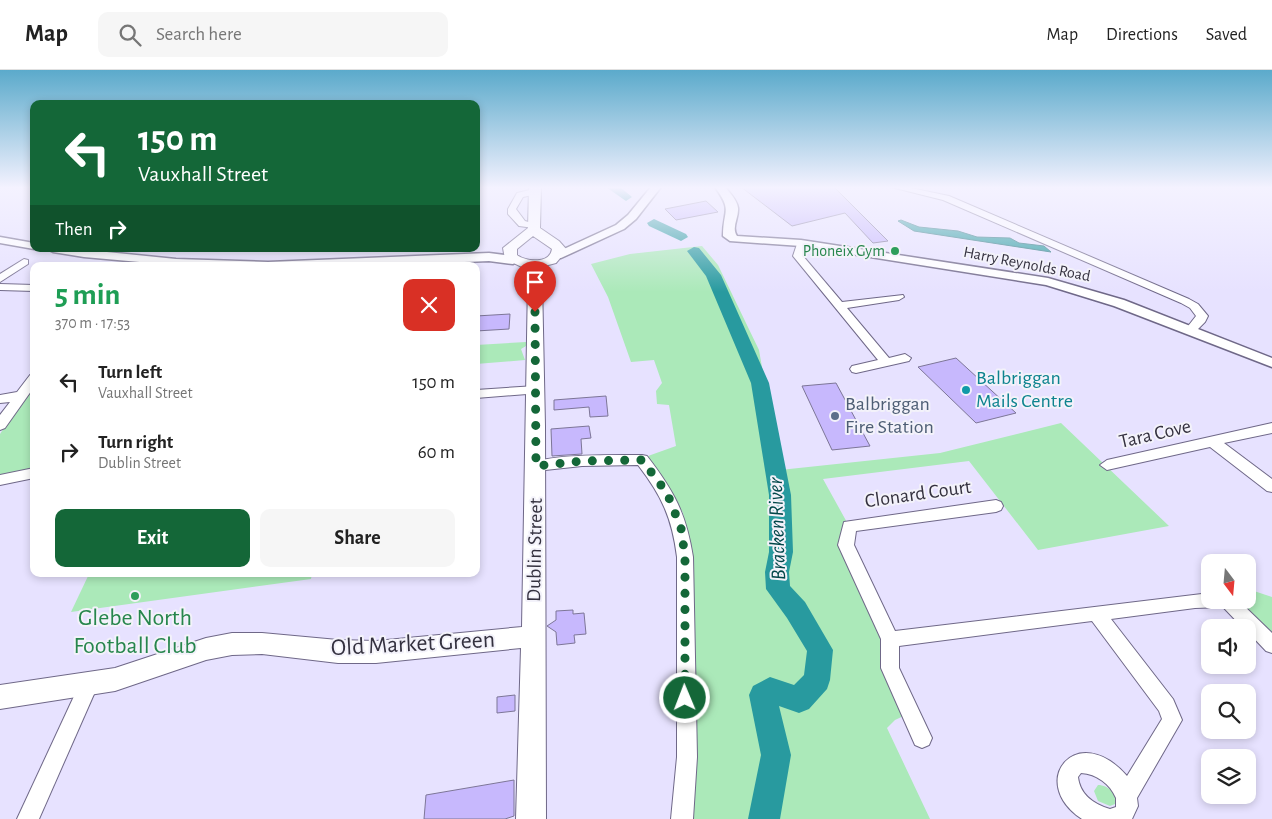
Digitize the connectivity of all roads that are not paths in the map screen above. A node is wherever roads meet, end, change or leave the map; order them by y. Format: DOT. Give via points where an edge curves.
graph roads {
  1 [pos="520,222"];
  2 [pos="534,222"];
  3 [pos="627,222"];
  4 [pos="731,222"];
  5 [pos="1001,222"];
  6 [pos="534,227"];
  7 [pos="0,240"];
  8 [pos="587,242"];
  9 [pos="801,243"];
  10 [pos="30,245"];
  11 [pos="514,250"];
  12 [pos="553,250"];
  13 [pos="77,252"];
  14 [pos="24,262"];
  15 [pos="170,262"];
  16 [pos="366,262"];
  17 [pos="531,272"];
  18 [pos="0,279"];
  19 [pos="0,287"];
  20 [pos="30,288"];
  21 [pos="899,297"];
  22 [pos="839,306"];
  23 [pos="1192,330"];
  24 [pos="905,358"];
  25 [pos="886,362"];
  26 [pos="1272,362"];
  27 [pos="856,369"];
  28 [pos="30,383"];
  29 [pos="536,390"];
  30 [pos="480,394"];
  31 [pos="19,396"];
  32 [pos="0,399"];
  33 [pos="0,425"];
  34 [pos="1272,428"];
  35 [pos="1212,441"];
  36 [pos="536,466"];
  37 [pos="1107,466"];
  38 [pos="30,475"];
  39 [pos="0,480"];
  40 [pos="1272,487"];
  41 [pos="996,506"];
  42 [pos="1201,601"];
  43 [pos="1237,609"];
  44 [pos="1097,614"];
  45 [pos="534,636"];
  46 [pos="890,640"];
  47 [pos="1272,645"];
  48 [pos="89,685"];
  49 [pos="0,697"];
  50 [pos="922,738"];
  51 [pos="1126,795"];
  52 [pos="28,819"];
  53 [pos="531,819"];
  54 [pos="682,819"];
  55 [pos="1107,819"];
  56 [pos="1113,819"];
  1 -- 6 [label="street"];
  2 -- 6 [label="main road"];
  3 -- 8 [label="street"];
  4 -- 9 [label="street, Harry Reynolds Road" via="730,236"];
  5 -- 23 [label="street" via="1194,306 1202,316"];
  6 -- 11 [label="main road"];
  6 -- 12 [label="main road"];
  7 -- 10 [label="street"];
  8 -- 12 [label="street"];
  9 -- 22 [label="street" via="798,256"];
  9 -- 23 [label="street, Harry Reynolds Road" via="1048,282 1104,297"];
  11 -- 12 [label="main road" via="532,239"];
  11 -- 16 [label="street" via="477,257"];
  11 -- 17 [label="main road"];
  12 -- 17 [label="main road"];
  13 -- 15 [label="street"];
  14 -- 18 [label="street"];
  17 -- 29 [label="main road, Dublin Street"];
  19 -- 20 [label="street"];
  21 -- 22 [label="street"];
  22 -- 25 [label="street"];
  23 -- 26 [label="street, Harry Reynolds Road"];
  24 -- 25 [label="street"];
  25 -- 27 [label="street"];
  28 -- 31 [label="street"];
  29 -- 30 [label="street"];
  29 -- 36 [label="main road, Dublin Street"];
  31 -- 32 [label="street"];
  31 -- 33 [label="street"];
  34 -- 35 [label="street, Tara Cove"];
  35 -- 37 [label="street, Tara Cove"];
  35 -- 40 [label="street, Tara Cove"];
  36 -- 45 [label="main road, Dublin Street"];
  36 -- 54 [label="street" via="642,460 662,486 677,516 685,557 687,757"];
  38 -- 39 [label="street"];
  41 -- 46 [label="street, Clonard Court" via="849,526 846,545"];
  42 -- 44 [label="street"];
  43 -- 47 [label="street"];
  44 -- 46 [label="street"];
  44 -- 51 [label="street" via="1166,705 1172,720"];
  45 -- 48 [label="main road, Old Market Green" via="352,652 248,642 207,649 130,676"];
  45 -- 53 [label="main road, Dublin Street"];
  46 -- 50 [label="street, Clonard Court" via="890,668"];
  48 -- 49 [label="main road, Old Market Green"];
  48 -- 52 [label="street"];
  51 -- 55 [label="street" via="1122,785 1106,769 1086,762 1071,768 1068,783 1074,798 1086,810"];
  51 -- 56 [label="street" via="1126,810 1122,816"];
}
